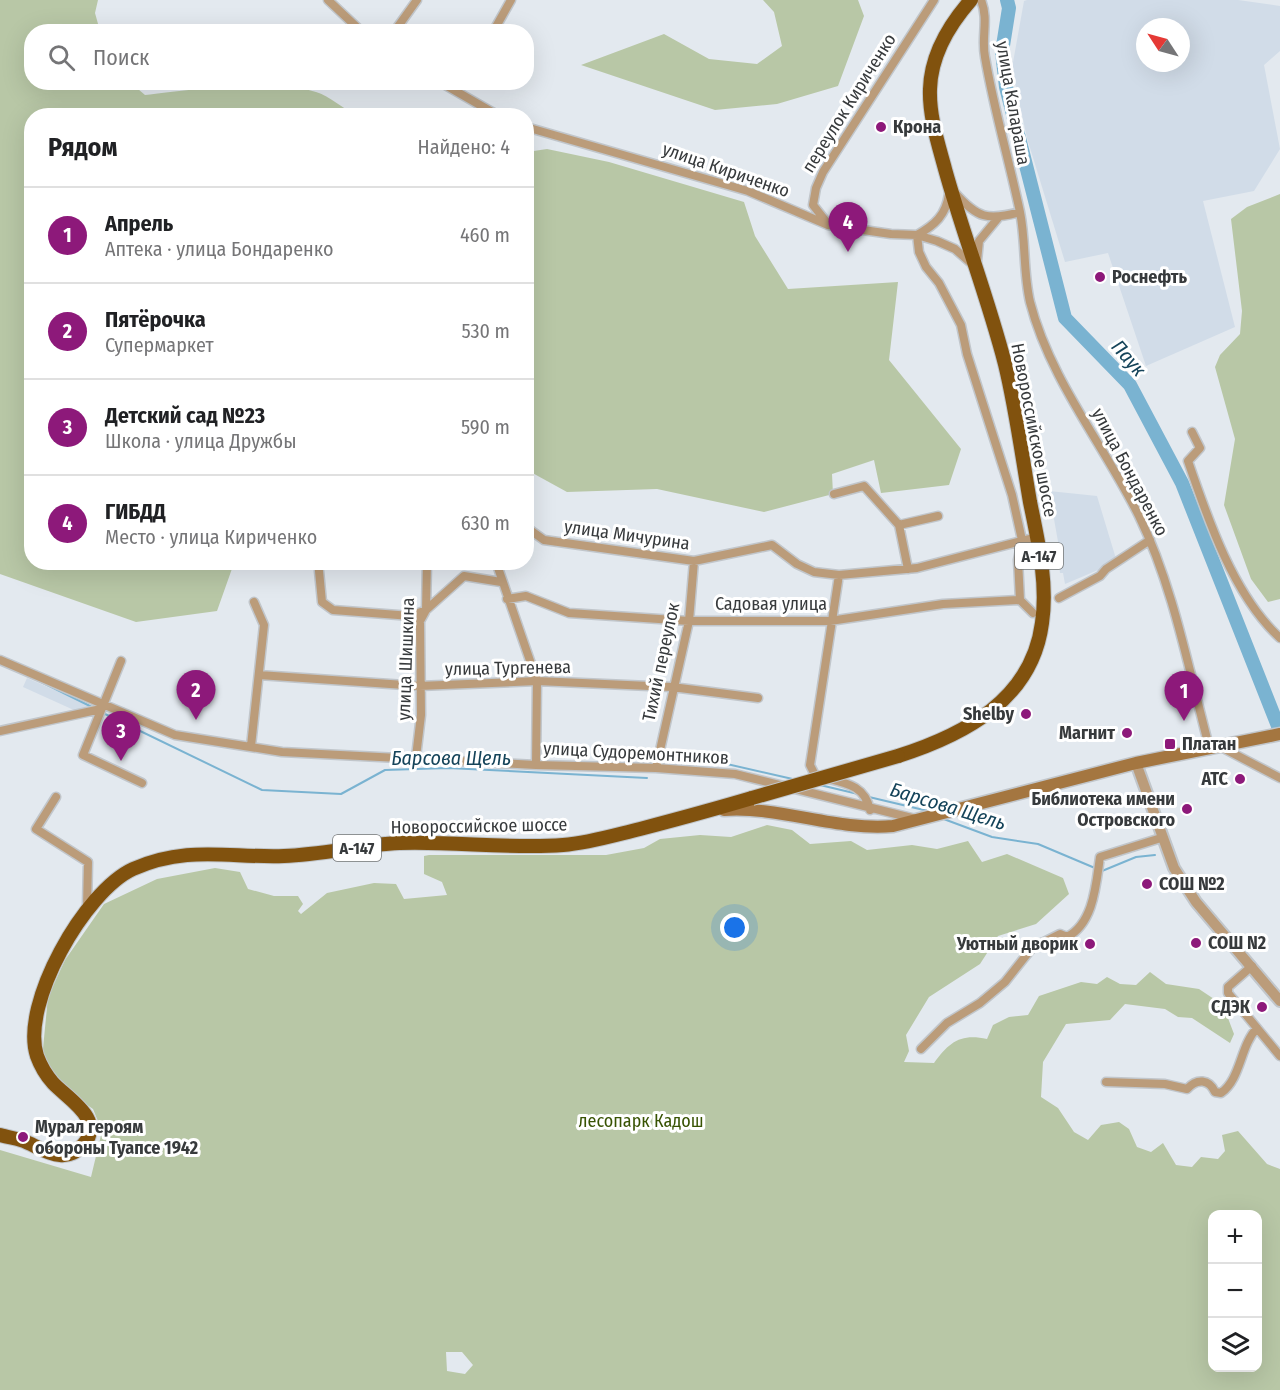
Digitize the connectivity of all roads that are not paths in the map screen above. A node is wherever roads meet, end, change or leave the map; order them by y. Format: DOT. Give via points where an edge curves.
graph roads {
  1 [pos="328,0"];
  2 [pos="417,0"];
  3 [pos="511,0"];
  4 [pos="934,0"];
  5 [pos="971,0"];
  6 [pos="981,0"];
  7 [pos="354,24"];
  8 [pos="400,24"];
  9 [pos="498,24"];
  10 [pos="457,91"];
  11 [pos="482,108"];
  12 [pos="534,129"];
  13 [pos="950,187"];
  14 [pos="1020,212"];
  15 [pos="998,218"];
  16 [pos="828,225"];
  17 [pos="917,235"];
  18 [pos="976,268"];
  19 [pos="1192,432"];
  20 [pos="834,494"];
  21 [pos="938,516"];
  22 [pos="899,525"];
  23 [pos="534,535"];
  24 [pos="1037,537"];
  25 [pos="1022,540"];
  26 [pos="1150,540"];
  27 [pos="694,561"];
  28 [pos="908,569"];
  29 [pos="427,570"];
  30 [pos="498,570"];
  31 [pos="319,571"];
  32 [pos="839,575"];
  33 [pos="501,582"];
  34 [pos="1059,598"];
  35 [pos="507,599"];
  36 [pos="1020,600"];
  37 [pos="254,602"];
  38 [pos="426,610"];
  39 [pos="1033,613"];
  40 [pos="689,621"];
  41 [pos="830,621"];
  42 [pos="1280,638"];
  43 [pos="0,660"];
  44 [pos="121,662"];
  45 [pos="259,675"];
  46 [pos="537,681"];
  47 [pos="419,686"];
  48 [pos="672,687"];
  49 [pos="758,698"];
  50 [pos="102,706"];
  51 [pos="0,731"];
  52 [pos="1280,734"];
  53 [pos="251,746"];
  54 [pos="1215,749"];
  55 [pos="416,757"];
  56 [pos="1136,763"];
  57 [pos="536,765"];
  58 [pos="656,768"];
  59 [pos="1280,778"];
  60 [pos="142,783"];
  61 [pos="56,797"];
  62 [pos="870,810"];
  63 [pos="707,811"];
  64 [pos="924,819"];
  65 [pos="1161,838"];
  66 [pos="87,907"];
  67 [pos="1252,966"];
  68 [pos="1280,1000"];
  69 [pos="1257,1028"];
  70 [pos="921,1050"];
  71 [pos="1280,1056"];
  72 [pos="1106,1082"];
  73 [pos="0,1135"];
  1 -- 7 [label="street"];
  2 -- 8 [label="street"];
  3 -- 9 [label="street"];
  4 -- 16 [label="street, переулок Кириченко" via="823,172 813,205"];
  5 -- 13 [label="highway, Новороссийское шоссе / А-147" via="947,30 932,71 930,89 936,134"];
  6 -- 14 [label="street, улица Калараша" via="987,14 983,48 993,104"];
  10 -- 11 [label="street"];
  12 -- 16 [label="street, улица Кириченко" via="748,191"];
  13 -- 15 [label="street" via="975,212"];
  13 -- 17 [label="street" via="948,204 940,219"];
  13 -- 18 [label="highway, Новороссийское шоссе / А-147"];
  14 -- 15 [label="street"];
  14 -- 26 [label="street, улица Бондаренко" via="1028,291 1043,340"];
  15 -- 18 [label="street" via="979,241"];
  16 -- 17 [label="street, улица Кириченко"];
  17 -- 18 [label="street, улица Кириченко" via="955,249"];
  17 -- 25 [label="street" via="926,267 961,325"];
  18 -- 24 [label="highway, Новороссийское шоссе / А-147" via="1005,364"];
  19 -- 42 [label="street" via="1200,448 1188,461 1211,523 1249,603"];
  20 -- 22 [label="street" via="864,486"];
  21 -- 22 [label="street"];
  22 -- 28 [label="street"];
  23 -- 27 [label="street, улица Мичурина" via="544,540"];
  24 -- 25 [label="street, улица Мичурина"];
  24 -- 63 [label="highway, Новороссийское шоссе / А-147, bridge" via="1042,579 1042,624 1037,646 1024,673 994,708 971,727 947,739"];
  25 -- 28 [label="street, улица Мичурина"];
  25 -- 36 [label="street" via="1018,560"];
  26 -- 34 [label="street" via="1100,576"];
  26 -- 54 [label="street, улица Бондаренко"];
  27 -- 32 [label="street, улица Мичурина" via="772,545 806,568"];
  27 -- 40 [label="street, Тихий переулок"];
  28 -- 32 [label="street, улица Мичурина"];
  29 -- 38 [label="street, улица Шишкина"];
  30 -- 33 [label="street"];
  31 -- 38 [label="street" via="322,602 333,610 411,616"];
  32 -- 41 [label="street"];
  33 -- 35 [label="street"];
  33 -- 38 [label="street" via="464,576"];
  35 -- 40 [label="street, Садовая улица" via="526,596 568,613"];
  35 -- 46 [label="street"];
  36 -- 39 [label="street"];
  36 -- 41 [label="street, Садовая улица" via="943,604"];
  37 -- 45 [label="street" via="264,625"];
  38 -- 47 [label="street, улица Шишкина" via="420,621"];
  40 -- 41 [label="street, Садовая улица"];
  40 -- 48 [label="street, Тихий переулок"];
  41 -- 62 [label="street" via="811,772 861,790"];
  43 -- 50 [label="street, улица Судоремонтников"];
  44 -- 50 [label="street"];
  45 -- 47 [label="street, улица Тургенева"];
  45 -- 53 [label="street"];
  46 -- 47 [label="street, улица Тургенева"];
  46 -- 48 [label="street, улица Тургенева"];
  46 -- 57 [label="street"];
  47 -- 55 [label="street, улица Шишкина" via="421,715"];
  48 -- 49 [label="street, улица Тургенева"];
  48 -- 58 [label="street, Тихий переулок"];
  50 -- 51 [label="street"];
  50 -- 53 [label="street, улица Судоремонтников" via="175,735"];
  50 -- 60 [label="street" via="83,755"];
  52 -- 54 [label="main road, Новороссийское шоссе"];
  53 -- 55 [label="street, улица Судоремонтников" via="282,752"];
  54 -- 56 [label="main road, Новороссийское шоссе"];
  54 -- 59 [label="street"];
  55 -- 57 [label="street, улица Судоремонтников"];
  56 -- 64 [label="main road, Новороссийское шоссе"];
  56 -- 65 [label="street"];
  57 -- 58 [label="street, улица Судоремонтников"];
  58 -- 62 [label="street, улица Судоремонтников" via="735,774"];
  61 -- 66 [label="street" via="36,829 88,862"];
  62 -- 64 [label="street, улица Судоремонтников"];
  63 -- 64 [label="main road, Новороссийское шоссе" via="775,811 869,828"];
  63 -- 66 [label="highway, Новороссийское шоссе / А-147" via="563,845 398,843 283,856 188,854 147,863 124,873"];
  65 -- 67 [label="street" via="1196,902"];
  65 -- 70 [label="street" via="1100,856 1087,917 1079,931 1067,937 1060,934 1032,948 1005,982 947,1023"];
  66 -- 73 [label="highway, Новороссийское шоссе / А-147" via="53,968 34,1034 36,1054 44,1072 90,1121 86,1142 71,1155 58,1155"];
  67 -- 68 [label="street"];
  67 -- 69 [label="street" via="1227,987"];
  69 -- 71 [label="street"];
  69 -- 72 [label="street" via="1247,1038 1234,1075 1221,1093 1205,1081 1192,1083 1188,1089 1165,1084"];
}
